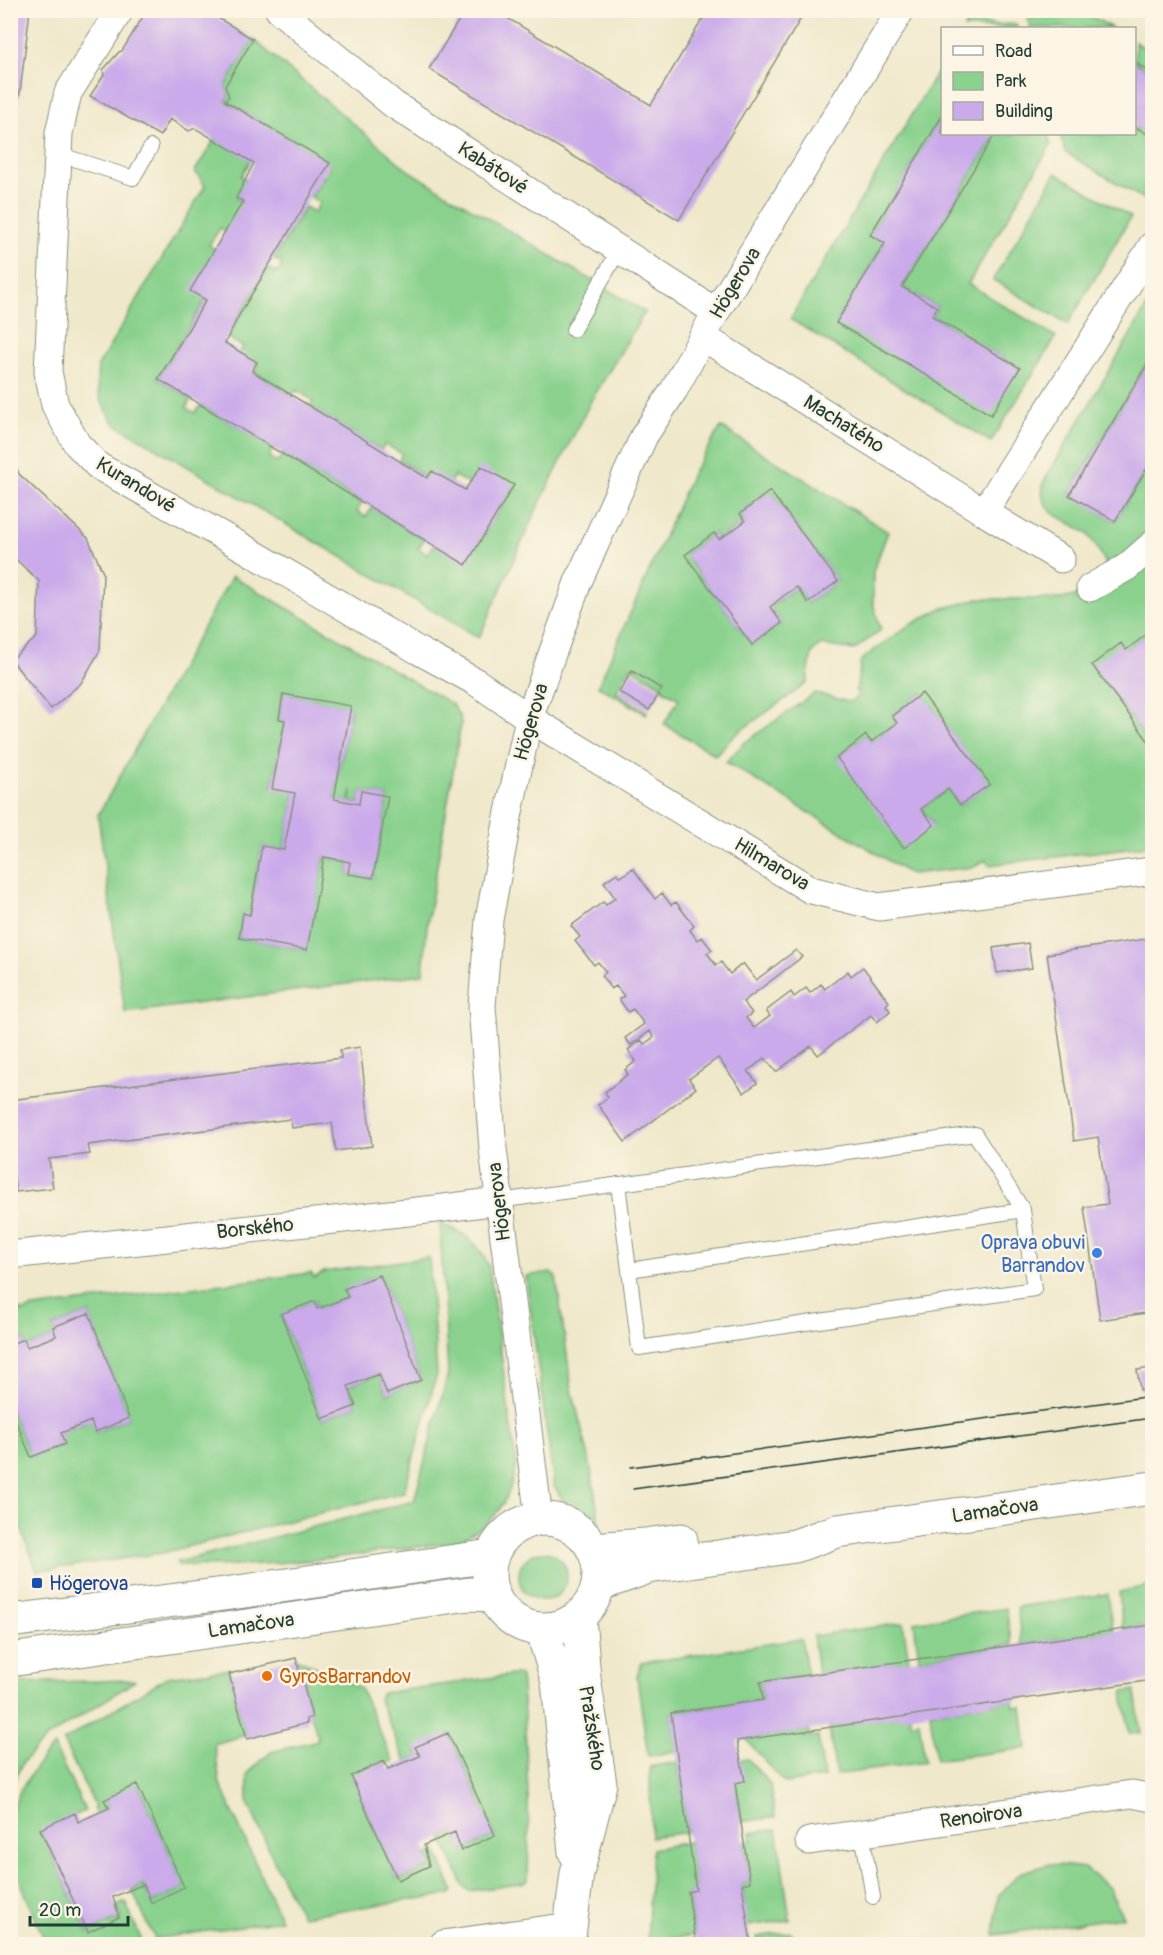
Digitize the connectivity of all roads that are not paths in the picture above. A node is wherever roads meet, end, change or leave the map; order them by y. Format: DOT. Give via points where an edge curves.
graph roads {
  1 [pos="120,10"];
  2 [pos="279,10"];
  3 [pos="901,10"];
  4 [pos="152,147"];
  5 [pos="58,154"];
  6 [pos="1152,246"];
  7 [pos="619,250"];
  8 [pos="716,312"];
  9 [pos="573,330"];
  10 [pos="703,338"];
  11 [pos="984,512"];
  12 [pos="1152,544"];
  13 [pos="1061,559"];
  14 [pos="1090,588"];
  15 [pos="529,718"];
  16 [pos="1152,871"];
  17 [pos="618,1184"];
  18 [pos="499,1201"];
  19 [pos="1023,1210"];
  20 [pos="10,1255"];
  21 [pos="629,1270"];
  22 [pos="1152,1488"];
  23 [pos="539,1519"];
  24 [pos="837,1531"];
  25 [pos="593,1549"];
  26 [pos="491,1556"];
  27 [pos="598,1585"];
  28 [pos="492,1595"];
  29 [pos="579,1617"];
  30 [pos="10,1621"];
  31 [pos="542,1629"];
  32 [pos="10,1660"];
  33 [pos="1152,1798"];
  34 [pos="862,1833"];
  35 [pos="808,1841"];
  36 [pos="577,1873"];
  37 [pos="873,1897"];
  38 [pos="569,1935"];
  39 [pos="443,1944"];
  1 -- 5 [label="street, Kurandové" via="68,93"];
  2 -- 7 [label="street, Kabátové" via="393,104"];
  3 -- 8 [label="street, Högerova"];
  4 -- 5 [label="lane" via="133,178"];
  5 -- 15 [label="street, Kurandové" via="48,372 55,405 77,444 98,466 476,682"];
  6 -- 11 [label="street"];
  7 -- 8 [label="street, Kabátové"];
  7 -- 9 [label="lane"];
  8 -- 10 [label="street, Högerova"];
  10 -- 11 [label="street, Machatého"];
  10 -- 15 [label="street, Högerova" via="644,436 578,582"];
  11 -- 13 [label="street, Machatého"];
  12 -- 14 [label="street" via="1127,567"];
  15 -- 16 [label="street, Hilmarova" via="811,890 879,907"];
  15 -- 18 [label="street, Högerova" via="489,920 482,1006"];
  17 -- 18 [label="lane"];
  17 -- 19 [label="lane" via="975,1134"];
  17 -- 21 [label="lane"];
  18 -- 20 [label="street, Borského"];
  18 -- 23 [label="street, Högerova"];
  19 -- 21 [label="lane"];
  19 -- 21 [label="lane" via="1034,1289 639,1348"];
  22 -- 24 [label="street, Lamačova"];
  23 -- 25 [label="street" via="557,1520 574,1527"];
  23 -- 26 [label="street" via="513,1527"];
  24 -- 25 [label="street, Lamačova" via="796,1523"];
  24 -- 27 [label="street, Lamačova" via="795,1546 648,1567"];
  25 -- 27 [label="street" via="598,1562"];
  26 -- 28 [label="street" via="488,1578"];
  26 -- 30 [label="street, Lamačova"];
  27 -- 29 [label="street"];
  28 -- 31 [label="street" via="502,1611 516,1622"];
  28 -- 32 [label="street, Lamačova" via="469,1594"];
  29 -- 31 [label="street" via="554,1629"];
  29 -- 36 [label="street, Pražského" via="600,1784"];
  31 -- 36 [label="street, Pražského" via="558,1682"];
  33 -- 34 [label="street, Renoirova" via="1132,1794"];
  34 -- 35 [label="street, Renoirova"];
  34 -- 37 [label="lane"];
  36 -- 38 [label="street, Pražského"];
  38 -- 39 [label="street"];
}
